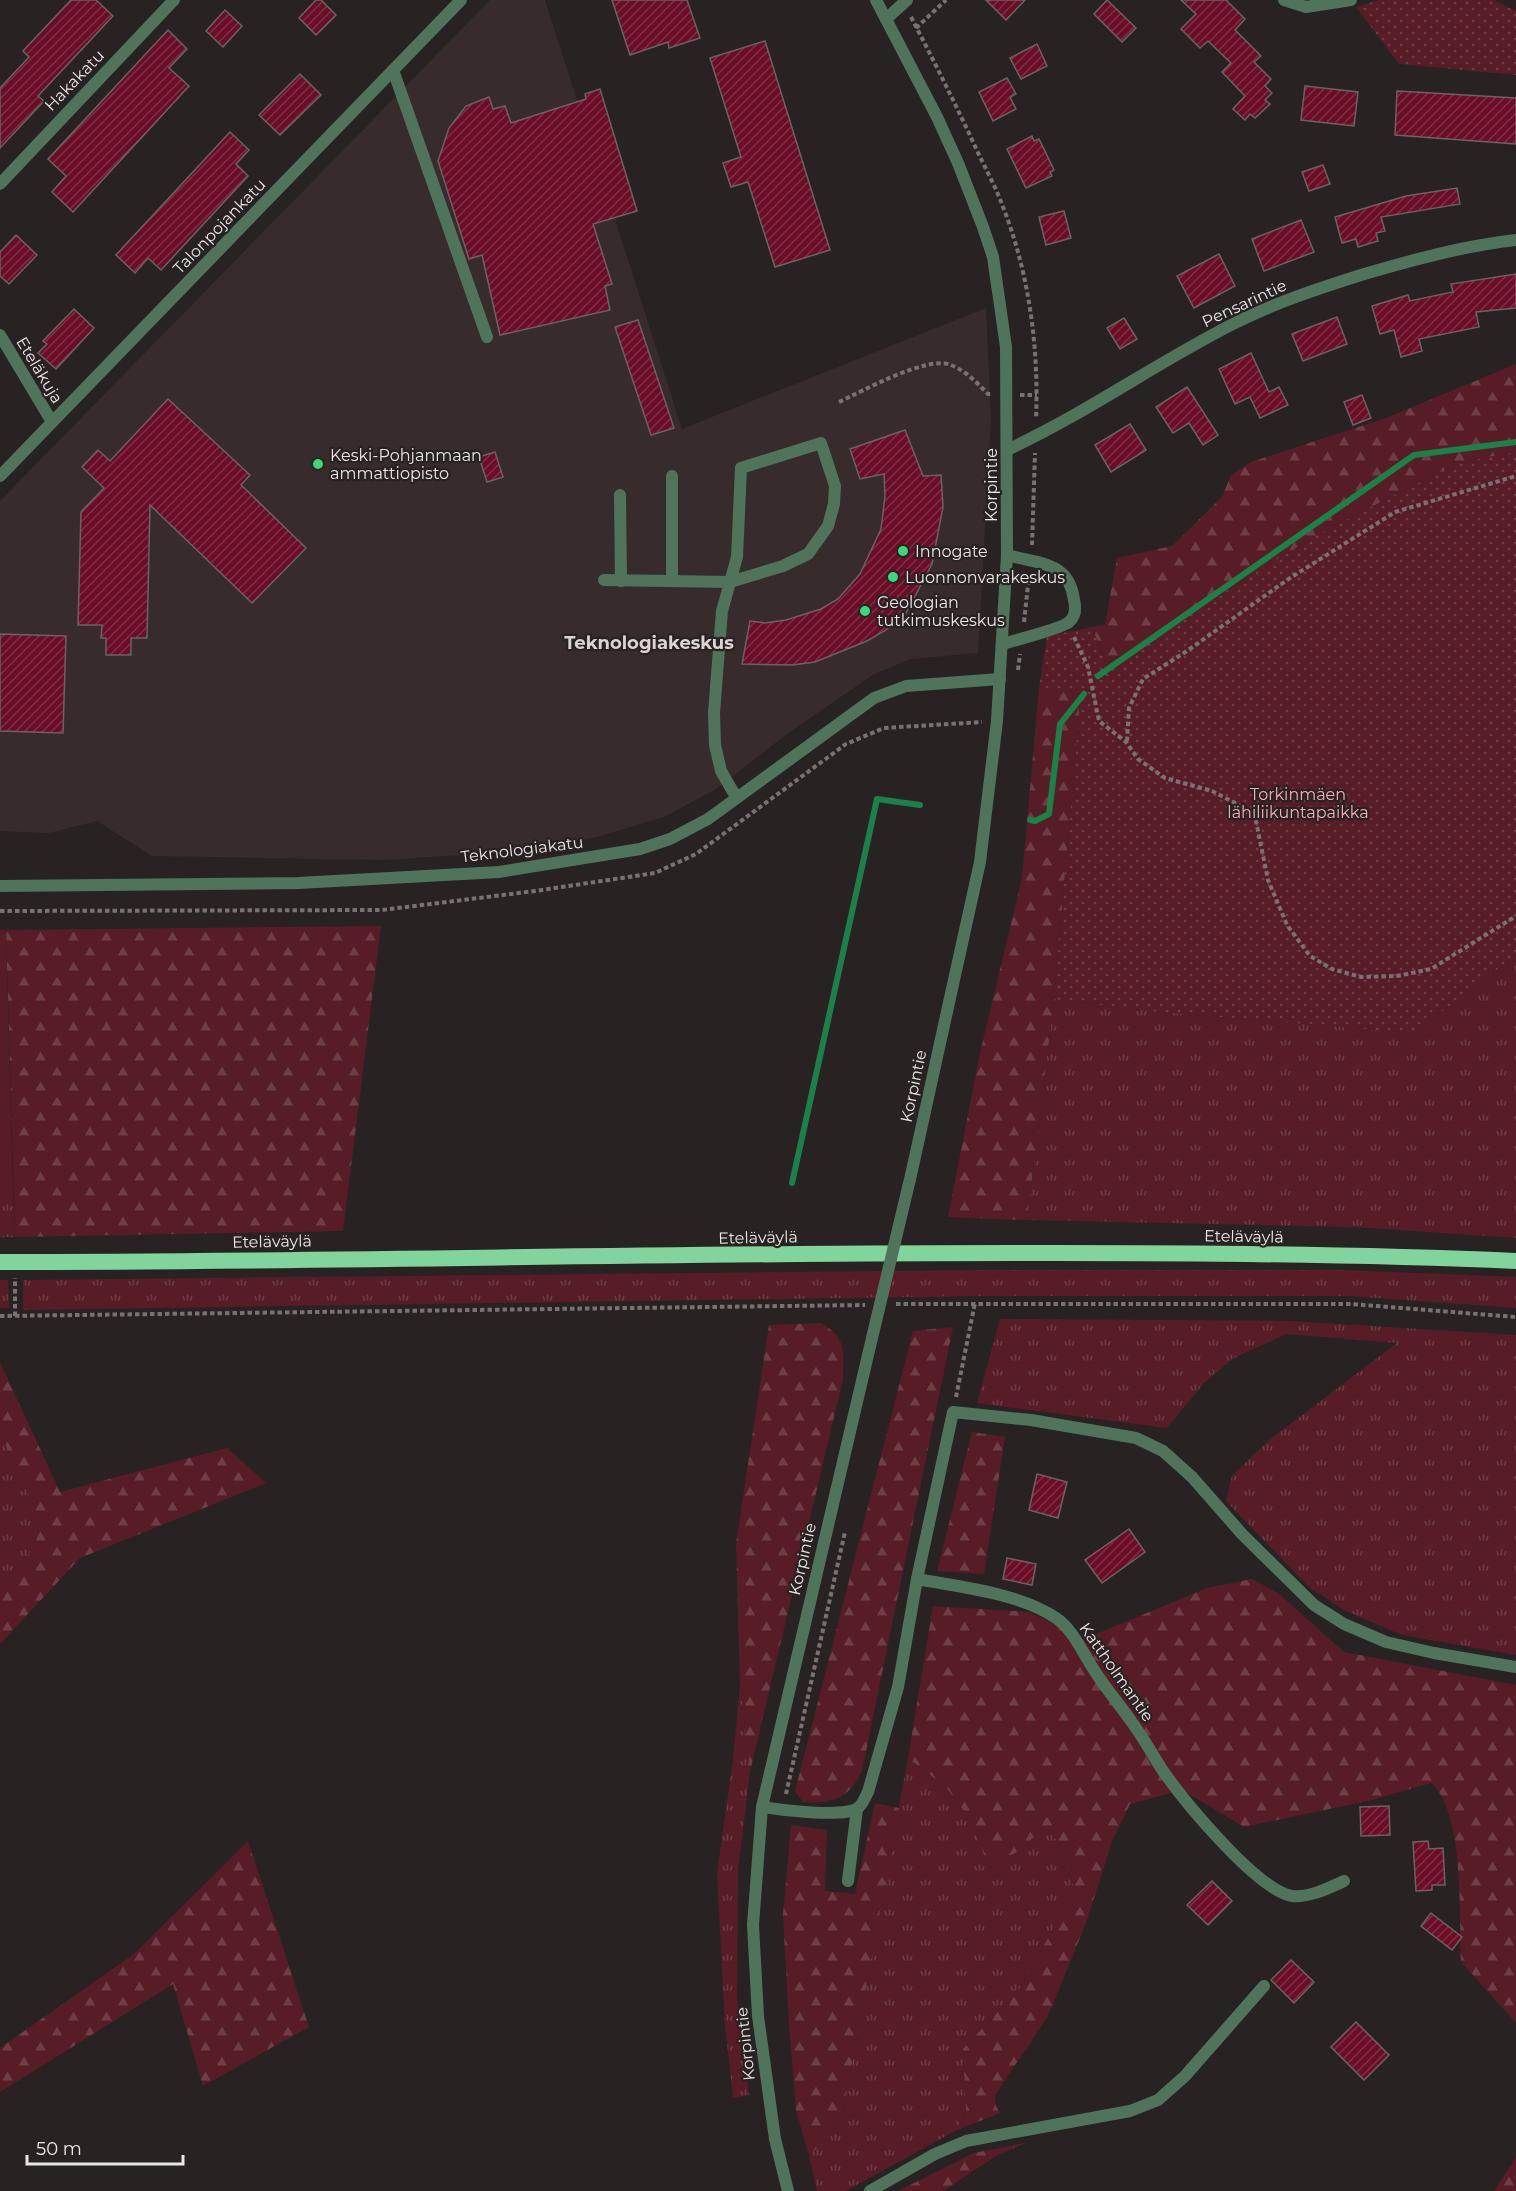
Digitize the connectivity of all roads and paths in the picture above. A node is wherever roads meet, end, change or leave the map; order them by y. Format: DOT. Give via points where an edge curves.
graph roads {
  1 [pos="174,0"];
  2 [pos="461,0"];
  3 [pos="876,0"];
  4 [pos="907,0"];
  5 [pos="946,0"];
  6 [pos="1284,0"];
  7 [pos="1351,0"];
  8 [pos="886,19"];
  9 [pos="916,28"];
  10 [pos="393,70"];
  11 [pos="0,184"];
  12 [pos="1516,240"];
  13 [pos="0,335"];
  14 [pos="488,337"];
  15 [pos="1007,395"];
  16 [pos="1037,395"];
  17 [pos="839,402"];
  18 [pos="52,422"];
  19 [pos="1007,450"];
  20 [pos="0,476"];
  21 [pos="672,476"];
  22 [pos="1516,476"];
  23 [pos="620,495"];
  24 [pos="1007,555"];
  25 [pos="604,580"];
  26 [pos="621,581"];
  27 [pos="672,581"];
  28 [pos="730,582"];
  29 [pos="1068,623"];
  30 [pos="1002,644"];
  31 [pos="1000,679"];
  32 [pos="1126,742"];
  33 [pos="736,797"];
  34 [pos="0,886"];
  35 [pos="1516,916"];
  36 [pos="1516,1261"];
  37 [pos="7,1262"];
  38 [pos="975,1303"];
  39 [pos="892,1304"];
  40 [pos="868,1305"];
  41 [pos="0,1316"];
  42 [pos="15,1316"];
  43 [pos="1516,1317"];
  44 [pos="953,1413"];
  45 [pos="847,1525"];
  46 [pos="917,1579"];
  47 [pos="1516,1667"];
  48 [pos="762,1807"];
  49 [pos="857,1809"];
  50 [pos="782,1811"];
  51 [pos="848,1881"];
  52 [pos="1344,1881"];
  53 [pos="1264,1986"];
  54 [pos="788,2191"];
  55 [pos="870,2191"];
  1 -- 11 [label="street, Hakakatu"];
  2 -- 10 [label="street, Talonpojankatu"];
  3 -- 8 [label="street, Korpintie"];
  4 -- 8 [label="street"];
  5 -- 9 [label="path"];
  6 -- 7 [label="street" via="1306,7"];
  8 -- 15 [label="street, Korpintie" via="958,163 993,257 1006,347"];
  10 -- 14 [label="street"];
  10 -- 18 [label="street, Talonpojankatu"];
  12 -- 19 [label="street, Pensarintie" via="1411,260 1300,294 1234,323"];
  13 -- 18 [label="street, Eteläkuja"];
  15 -- 16 [label="path"];
  15 -- 17 [label="path" via="988,394 969,376 950,365 937,363 914,368"];
  15 -- 19 [label="street, Korpintie"];
  18 -- 20 [label="street, Talonpojankatu"];
  19 -- 24 [label="street, Korpintie"];
  21 -- 27 [label="street"];
  22 -- 32 [label="path" via="1395,512 1287,580 1143,679 1129,708"];
  23 -- 26 [label="street"];
  24 -- 29 [label="street" via="1059,569 1069,579 1075,614"];
  24 -- 30 [label="street, Korpintie"];
  25 -- 26 [label="street"];
  26 -- 27 [label="street"];
  27 -- 28 [label="street"];
  28 -- 28 [label="street" via="737,557 741,468 821,443 834,486 832,516 821,537 801,558"];
  28 -- 33 [label="street" via="722,611 714,714 721,771"];
  29 -- 30 [label="street"];
  29 -- 32 [label="path" via="1089,667 1099,721"];
  30 -- 31 [label="street, Korpintie"];
  31 -- 33 [label="street, Teknologiakatu" via="906,686 874,698"];
  31 -- 48 [label="street, Korpintie, bridge" via="980,862 911,1175"];
  32 -- 35 [label="path" via="1138,759 1165,778 1212,791 1239,805 1256,821 1268,880 1287,925 1310,956 1332,969 1361,977 1431,969"];
  33 -- 34 [label="street, Teknologiakatu" via="692,829 650,846 499,872 298,883"];
  36 -- 37 [label="highway, Eteläväylä" via="1227,1253 945,1253"];
  37 -- 42 [label="path"];
  38 -- 39 [label="path"];
  38 -- 43 [label="path" via="1351,1304"];
  38 -- 44 [label="path"];
  40 -- 42 [label="path"];
  41 -- 42 [label="path"];
  44 -- 46 [label="street"];
  44 -- 47 [label="street" via="1077,1427 1145,1442 1163,1451 1192,1477 1242,1534 1314,1605 1344,1624 1386,1642"];
  45 -- 50 [label="path"];
  46 -- 49 [label="street" via="898,1687 868,1792"];
  46 -- 52 [label="street, Kattholmantie" via="998,1595 1058,1619 1163,1771 1241,1861 1276,1890 1293,1896 1320,1892"];
  48 -- 50 [label="street"];
  48 -- 54 [label="street, Korpintie" via="753,1925 758,2016 775,2139"];
  49 -- 50 [label="street"];
  49 -- 51 [label="street"];
  53 -- 55 [label="street" via="1185,2076 1158,2100 1130,2111 966,2141"];
}
